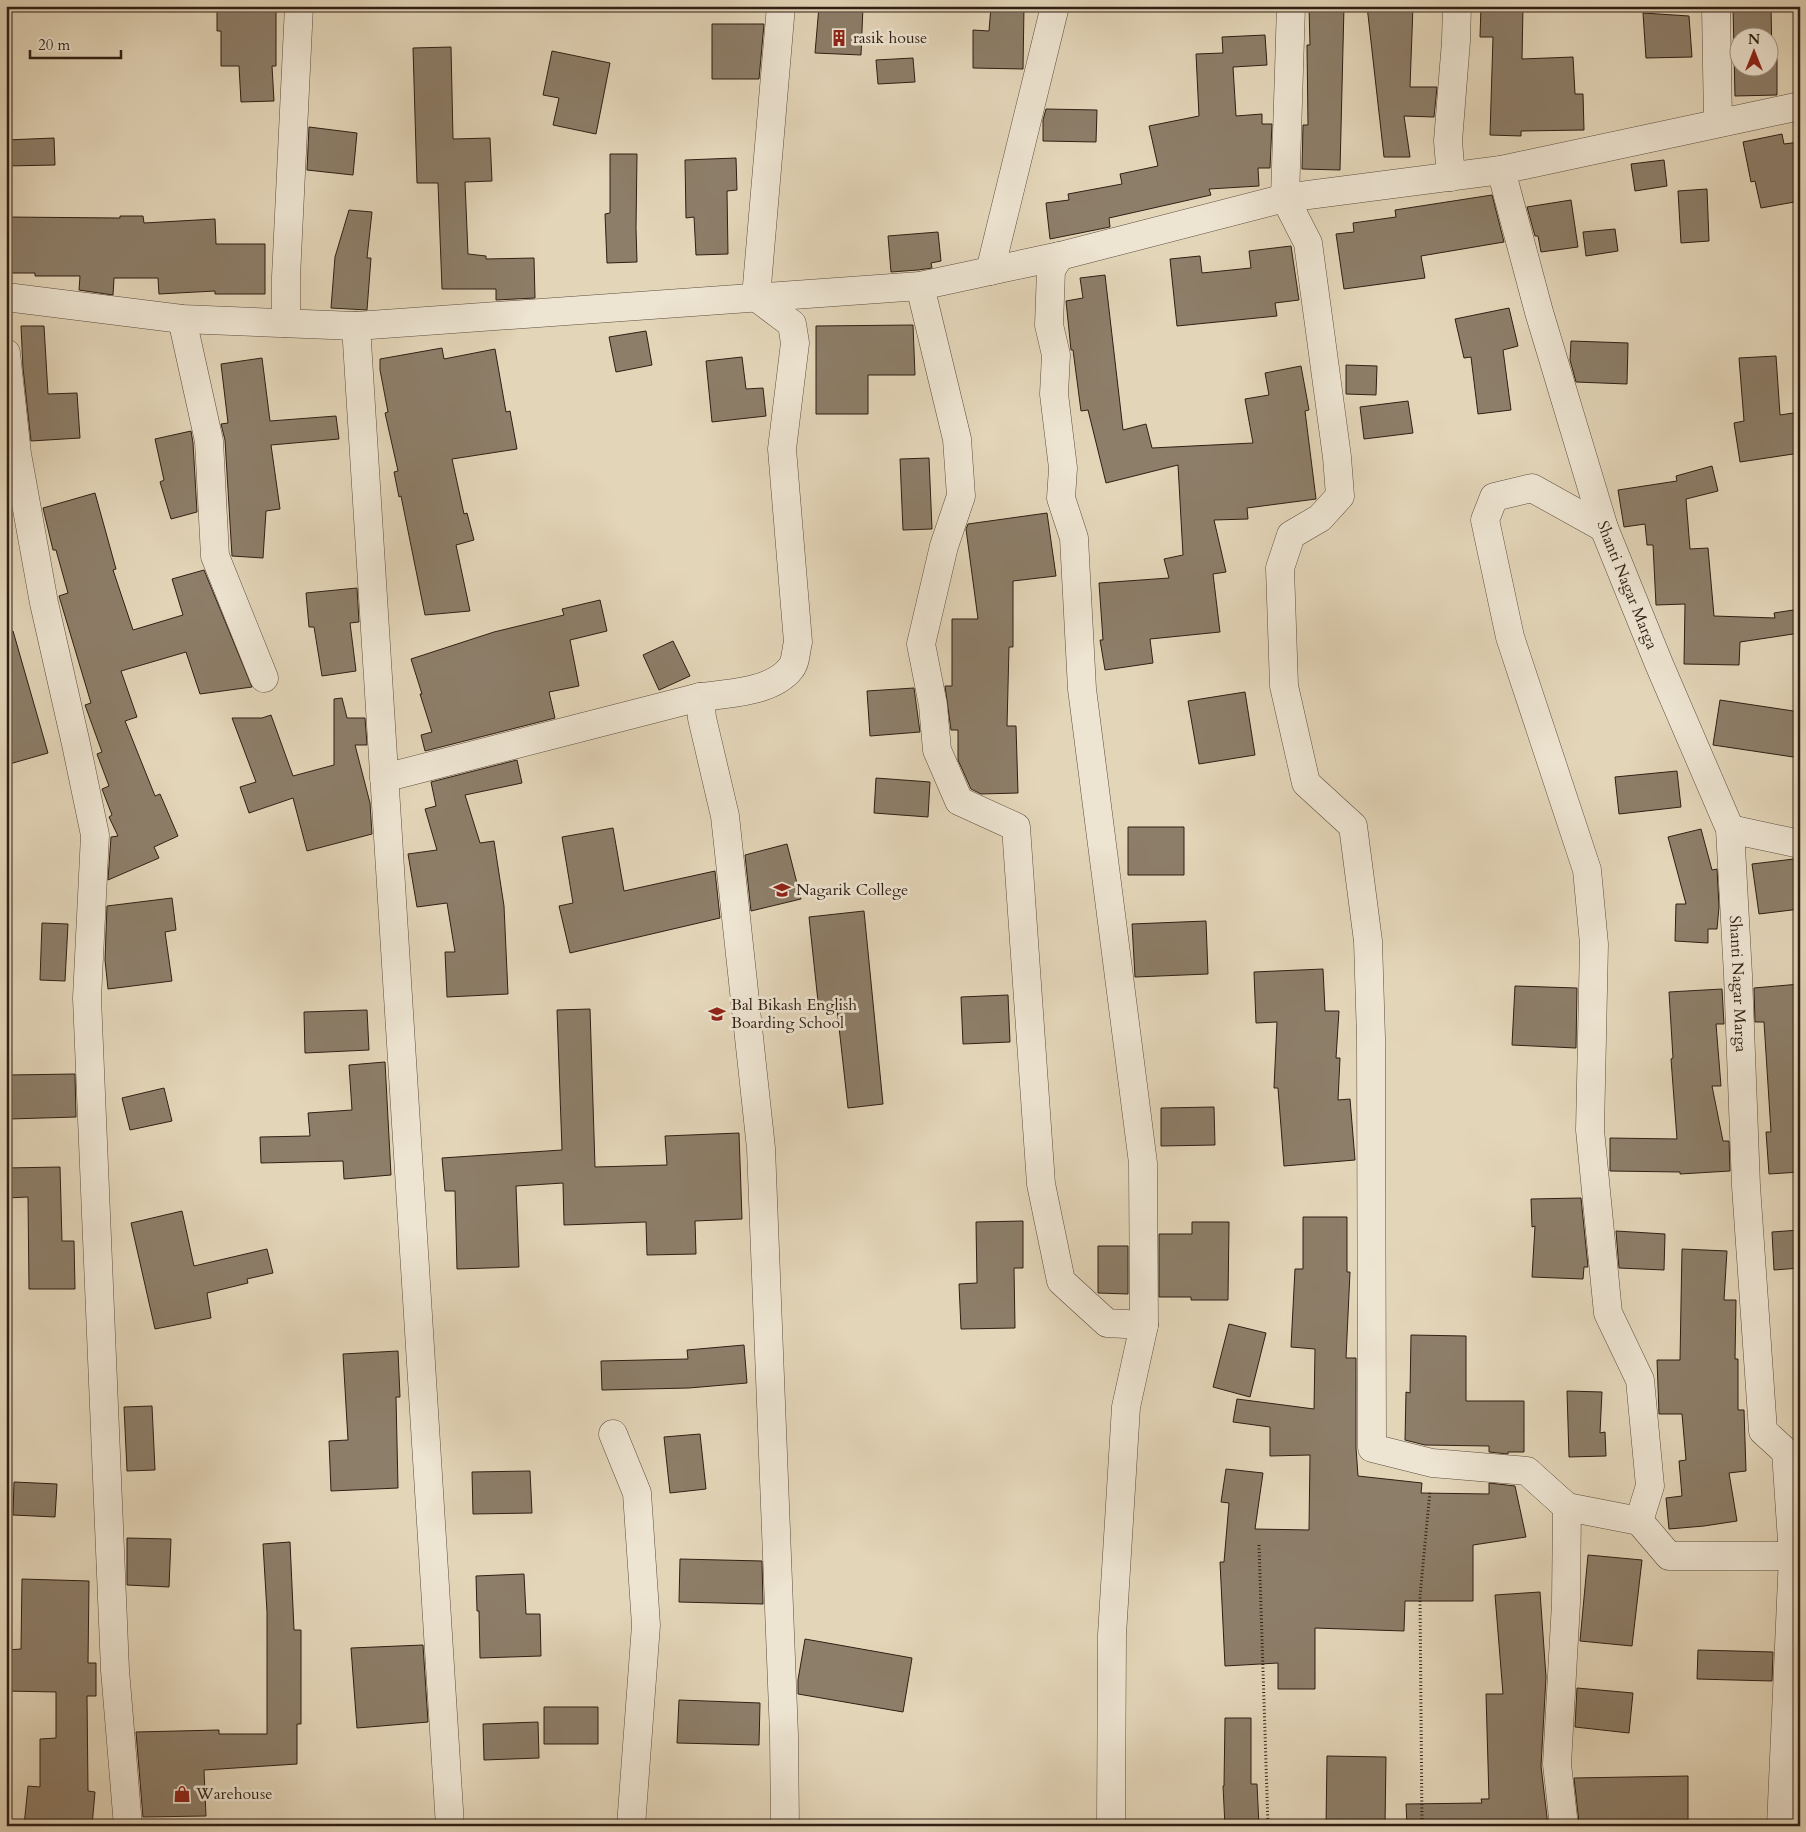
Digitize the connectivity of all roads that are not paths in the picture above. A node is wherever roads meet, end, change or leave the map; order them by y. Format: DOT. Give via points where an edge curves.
graph roads {
  1 [pos="300,6"];
  2 [pos="781,6"];
  3 [pos="1055,6"];
  4 [pos="1291,6"];
  5 [pos="1456,6"];
  6 [pos="1716,6"];
  7 [pos="1800,106"];
  8 [pos="1718,123"];
  9 [pos="1501,170"];
  10 [pos="1450,177"];
  11 [pos="1285,198"];
  12 [pos="1060,256"];
  13 [pos="990,271"];
  14 [pos="920,286"];
  15 [pos="6,297"];
  16 [pos="756,297"];
  17 [pos="182,319"];
  18 [pos="286,323"];
  19 [pos="356,326"];
  20 [pos="6,353"];
  21 [pos="1604,528"];
  22 [pos="264,678"];
  23 [pos="700,697"];
  24 [pos="384,778"];
  25 [pos="1730,829"];
  26 [pos="1800,844"];
  27 [pos="1144,1325"];
  28 [pos="612,1434"];
  29 [pos="1793,1452"];
  30 [pos="1566,1507"];
  31 [pos="1640,1521"];
  32 [pos="1794,1556"];
  33 [pos="128,1826"];
  34 [pos="450,1826"];
  35 [pos="631,1826"];
  36 [pos="785,1826"];
  37 [pos="1111,1826"];
  38 [pos="1564,1826"];
  39 [pos="1781,1826"];
  1 -- 18 [label="street"];
  2 -- 16 [label="street"];
  3 -- 13 [label="street"];
  4 -- 11 [label="street"];
  5 -- 10 [label="street" via="1448,141"];
  6 -- 8 [label="street"];
  7 -- 8 [label="street"];
  8 -- 9 [label="street"];
  9 -- 10 [label="street"];
  9 -- 21 [label="street, Shanti Nagar Marga" via="1539,312"];
  10 -- 11 [label="street"];
  11 -- 12 [label="street"];
  11 -- 30 [label="street" via="1308,243 1340,496 1320,518 1291,535 1280,568 1284,686 1306,783 1352,826 1368,941 1372,1448 1432,1463 1527,1472"];
  12 -- 13 [label="street"];
  12 -- 27 [label="street" via="1051,270 1049,325 1056,355 1054,394 1063,468 1061,498 1074,538 1082,689 1143,1163"];
  13 -- 14 [label="street"];
  14 -- 16 [label="street"];
  14 -- 27 [label="street" via="957,439 961,496 944,546 921,644 933,705 937,750 959,802 1016,827 1041,1184 1061,1281 1107,1323"];
  15 -- 17 [label="street"];
  16 -- 19 [label="street"];
  16 -- 23 [label="street" via="792,324 795,343 782,449 798,642 792,666 782,678 748,691"];
  17 -- 18 [label="street"];
  17 -- 22 [label="street" via="209,441 216,556"];
  18 -- 19 [label="street"];
  19 -- 24 [label="street"];
  20 -- 33 [label="street" via="17,454 44,603 95,835 87,998 115,1670"];
  21 -- 25 [label="street, Shanti Nagar Marga"];
  21 -- 31 [label="street" via="1532,488 1494,497 1486,520 1510,637 1587,870 1594,944 1590,1130 1608,1313 1640,1380 1650,1486"];
  23 -- 24 [label="street"];
  23 -- 36 [label="street" via="725,816 761,1148"];
  24 -- 34 [label="street"];
  25 -- 26 [label="street"];
  25 -- 29 [label="street, Shanti Nagar Marga" via="1746,1186 1763,1431"];
  27 -- 37 [label="street" via="1126,1407 1112,1635"];
  28 -- 35 [label="street" via="637,1493 646,1625"];
  29 -- 32 [label="street, Shanti Nagar Marga"];
  30 -- 31 [label="street"];
  30 -- 38 [label="street" via="1566,1603 1557,1764"];
  31 -- 32 [label="street" via="1670,1556"];
  32 -- 39 [label="street, Shanti Nagar Marga"];
}
